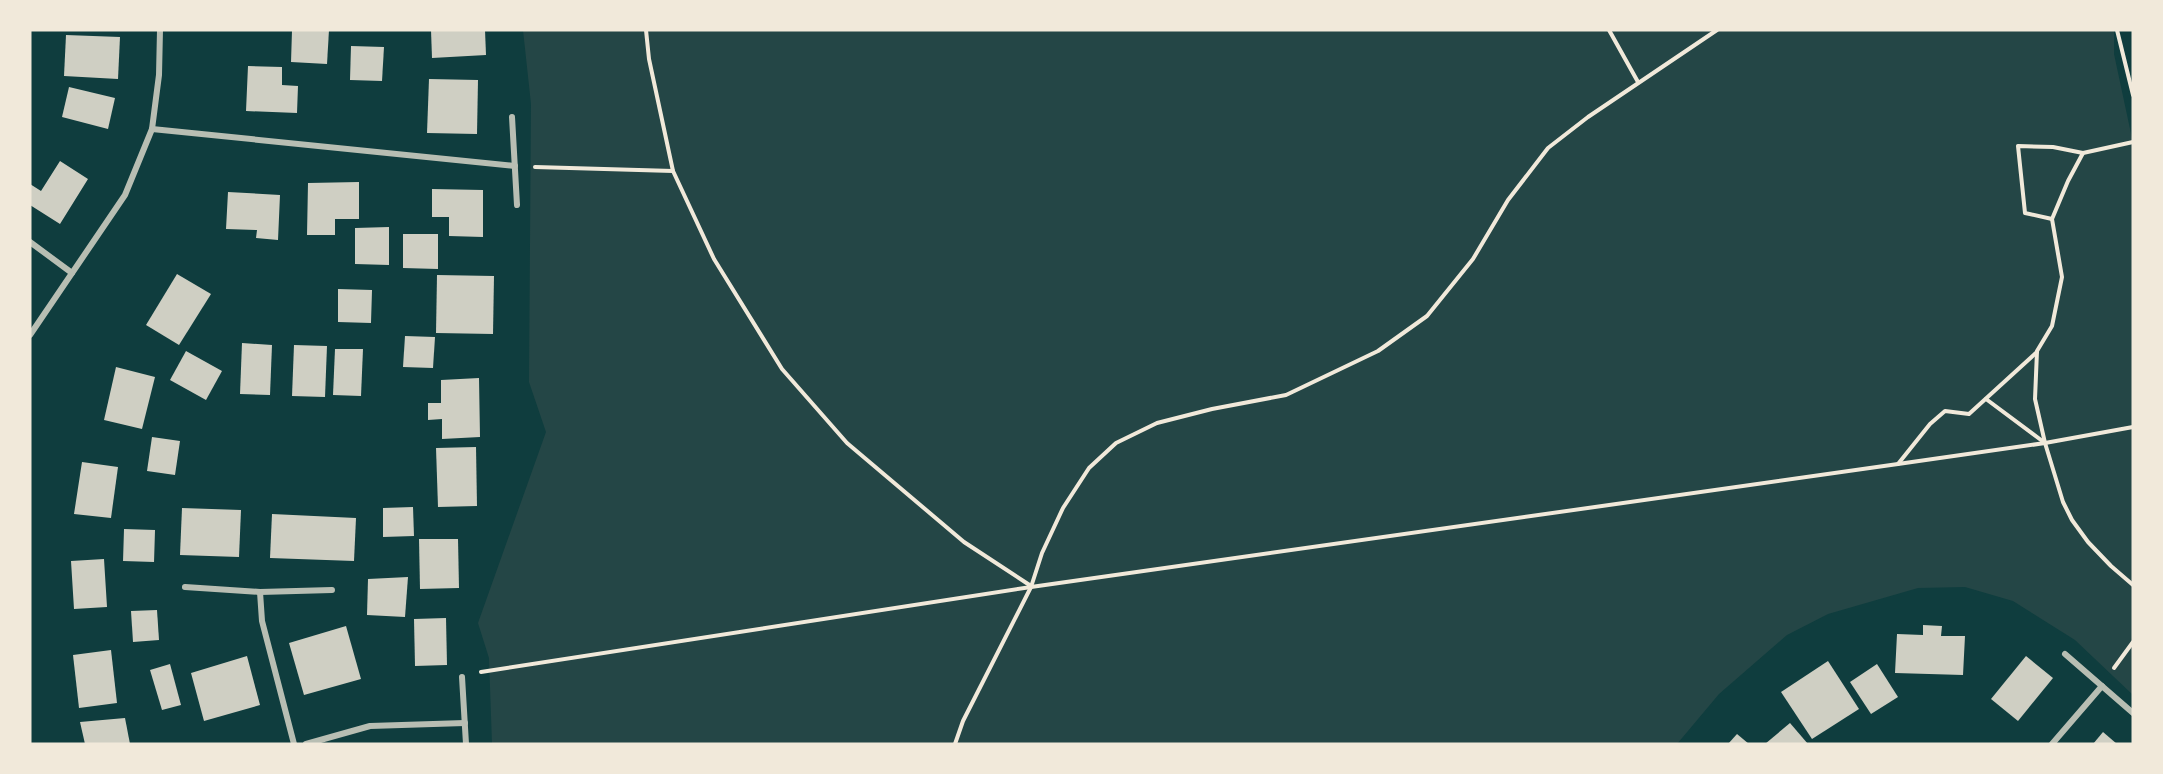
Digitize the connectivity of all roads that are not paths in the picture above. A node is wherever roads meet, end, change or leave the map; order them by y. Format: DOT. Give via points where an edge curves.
graph roads {
  1 [pos="160,30"];
  2 [pos="512,117"];
  3 [pos="152,129"];
  4 [pos="515,166"];
  5 [pos="517,205"];
  6 [pos="30,242"];
  7 [pos="72,273"];
  8 [pos="30,335"];
  9 [pos="184,587"];
  10 [pos="332,590"];
  11 [pos="260,592"];
  12 [pos="2065,654"];
  13 [pos="462,677"];
  14 [pos="2102,686"];
  15 [pos="2133,713"];
  16 [pos="465,723"];
  17 [pos="294,744"];
  18 [pos="306,744"];
  19 [pos="466,744"];
  20 [pos="2052,744"];
  1 -- 3 [label="street"];
  2 -- 4 [label="street"];
  3 -- 4 [label="street"];
  3 -- 7 [label="street" via="125,195"];
  4 -- 5 [label="street"];
  6 -- 7 [label="street"];
  7 -- 8 [label="street"];
  9 -- 11 [label="street"];
  10 -- 11 [label="street"];
  11 -- 17 [label="street" via="261,621"];
  12 -- 14 [label="street"];
  13 -- 16 [label="street"];
  14 -- 15 [label="street"];
  14 -- 20 [label="street"];
  16 -- 18 [label="street" via="370,726"];
  16 -- 19 [label="street"];
}
